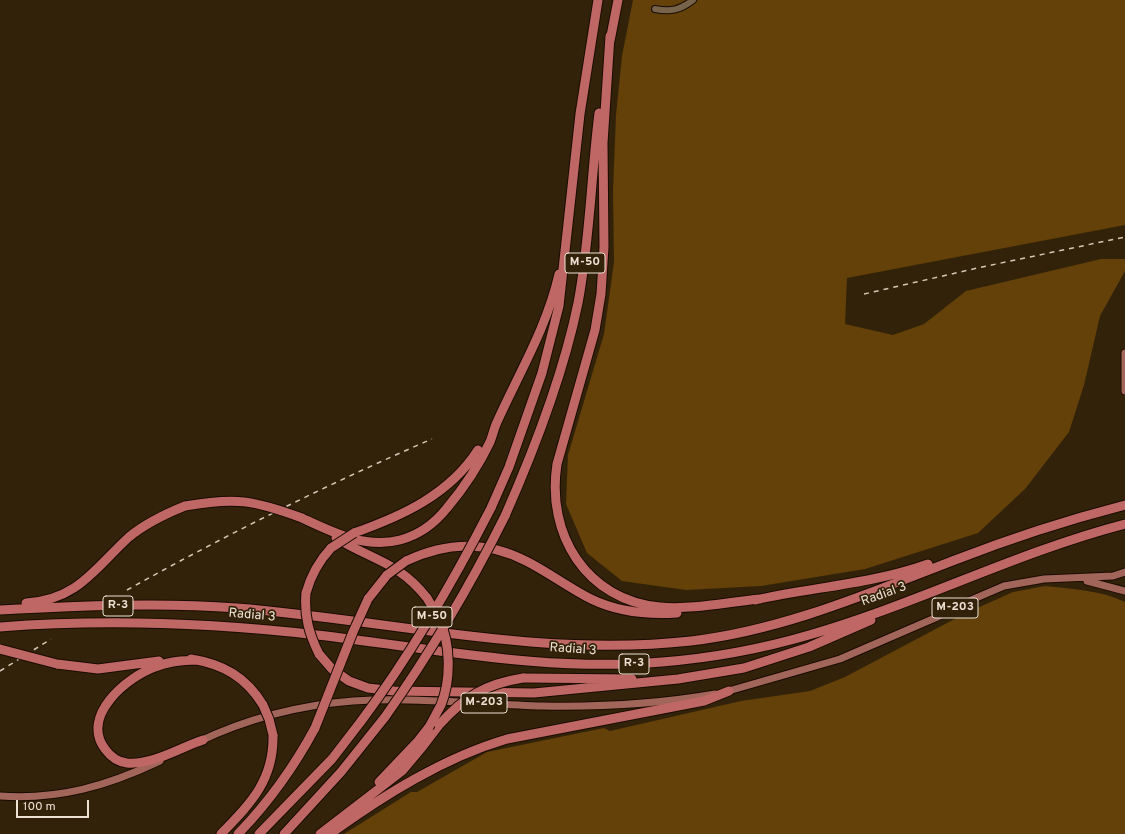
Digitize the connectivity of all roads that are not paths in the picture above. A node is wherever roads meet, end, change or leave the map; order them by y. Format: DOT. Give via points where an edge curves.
graph roads {
  1 [pos="598,0"];
  2 [pos="618,0"];
  3 [pos="693,0"];
  4 [pos="655,10"];
  5 [pos="610,36"];
  6 [pos="566,249"];
  7 [pos="1125,353"];
  8 [pos="1125,391"];
  9 [pos="497,423"];
  10 [pos="1125,504"];
  11 [pos="303,519"];
  12 [pos="1055,524"];
  13 [pos="1125,524"];
  14 [pos="1125,572"];
  15 [pos="1074,578"];
  16 [pos="955,582"];
  17 [pos="1125,592"];
  18 [pos="760,598"];
  19 [pos="0,604"];
  20 [pos="0,610"];
  21 [pos="0,627"];
  22 [pos="809,647"];
  23 [pos="0,649"];
  24 [pos="197,660"];
  25 [pos="729,691"];
  26 [pos="203,740"];
  27 [pos="0,796"];
  28 [pos="343,816"];
  29 [pos="221,834"];
  30 [pos="238,834"];
  31 [pos="259,834"];
  32 [pos="284,834"];
  33 [pos="320,834"];
  34 [pos="330,834"];
  1 -- 6 [label="highway, M-50" via="580,114"];
  2 -- 5 [label="highway, M-50"];
  3 -- 4 [label="street" via="686,6 669,12"];
  5 -- 18 [label="highway" via="603,143 604,247 601,294 593,337 556,464 556,511 568,545 581,565 601,585 625,599 659,607 678,608"];
  5 -- 32 [label="highway, M-50, bridge" via="578,304 554,390 524,472 505,516 452,616 424,662 341,772"];
  6 -- 9 [label="highway" via="547,317"];
  6 -- 31 [label="highway, M-50, bridge" via="559,306 542,373 509,467 491,508 405,660 332,759"];
  7 -- 8 [label="main road"];
  9 -- 11 [label="highway" via="490,442 447,509 429,526 415,534 387,542 359,540 337,534"];
  9 -- 22 [label="highway, bridge" via="472,460 440,492 393,519 354,533 321,558 306,593 306,620 311,638 332,670 349,681 368,688 394,691 534,693 712,674 762,663"];
  10 -- 12 [label="highway, Radial 3 / R-3"];
  11 -- 19 [label="highway, bridge" via="250,501 216,501 185,506 142,527 95,572 74,588 48,600"];
  11 -- 28 [label="highway, bridge" via="347,545 401,571 419,587 440,620 448,660 443,698 429,727 395,767"];
  12 -- 18 [label="highway" via="1001,539 918,568 834,587"];
  12 -- 20 [label="highway, Radial 3 / R-3" via="801,617 723,636 657,644 567,645 235,608 144,606"];
  13 -- 16 [label="highway, Radial 3 / R-3" via="1057,543"];
  14 -- 15 [label="main road" via="1103,578"];
  15 -- 17 [label="main road, M-203"];
  15 -- 25 [label="main road, M-203" via="1044,579 1004,586 840,660"];
  16 -- 21 [label="highway, Radial 3 / R-3" via="811,635 727,655 651,663 566,664 424,650 233,626 140,623"];
  16 -- 22 [label="highway"];
  18 -- 30 [label="highway, bridge" via="701,611 644,613 591,599 526,561 498,550 482,546 449,546 427,551 406,561 387,575 368,599 315,728 266,805"];
  22 -- 28 [label="highway, bridge" via="744,666 677,676 625,680 523,678 500,682 465,699 438,725 402,771"];
  23 -- 24 [label="highway, bridge" via="57,664 98,669 176,659"];
  24 -- 26 [label="highway" via="167,663 131,680 106,705 98,722 98,730 99,738 107,752 127,763 149,760"];
  24 -- 29 [label="highway, bridge" via="230,671 249,685 263,704 273,735 270,766 262,785 244,810"];
  25 -- 26 [label="main road, M-203" via="664,702 603,706 352,701 280,713"];
  25 -- 34 [label="highway" via="704,701 507,739 478,748 435,768"];
  26 -- 27 [label="main road, M-203" via="136,772 82,791 40,797"];
  28 -- 33 [label="highway"];
}
